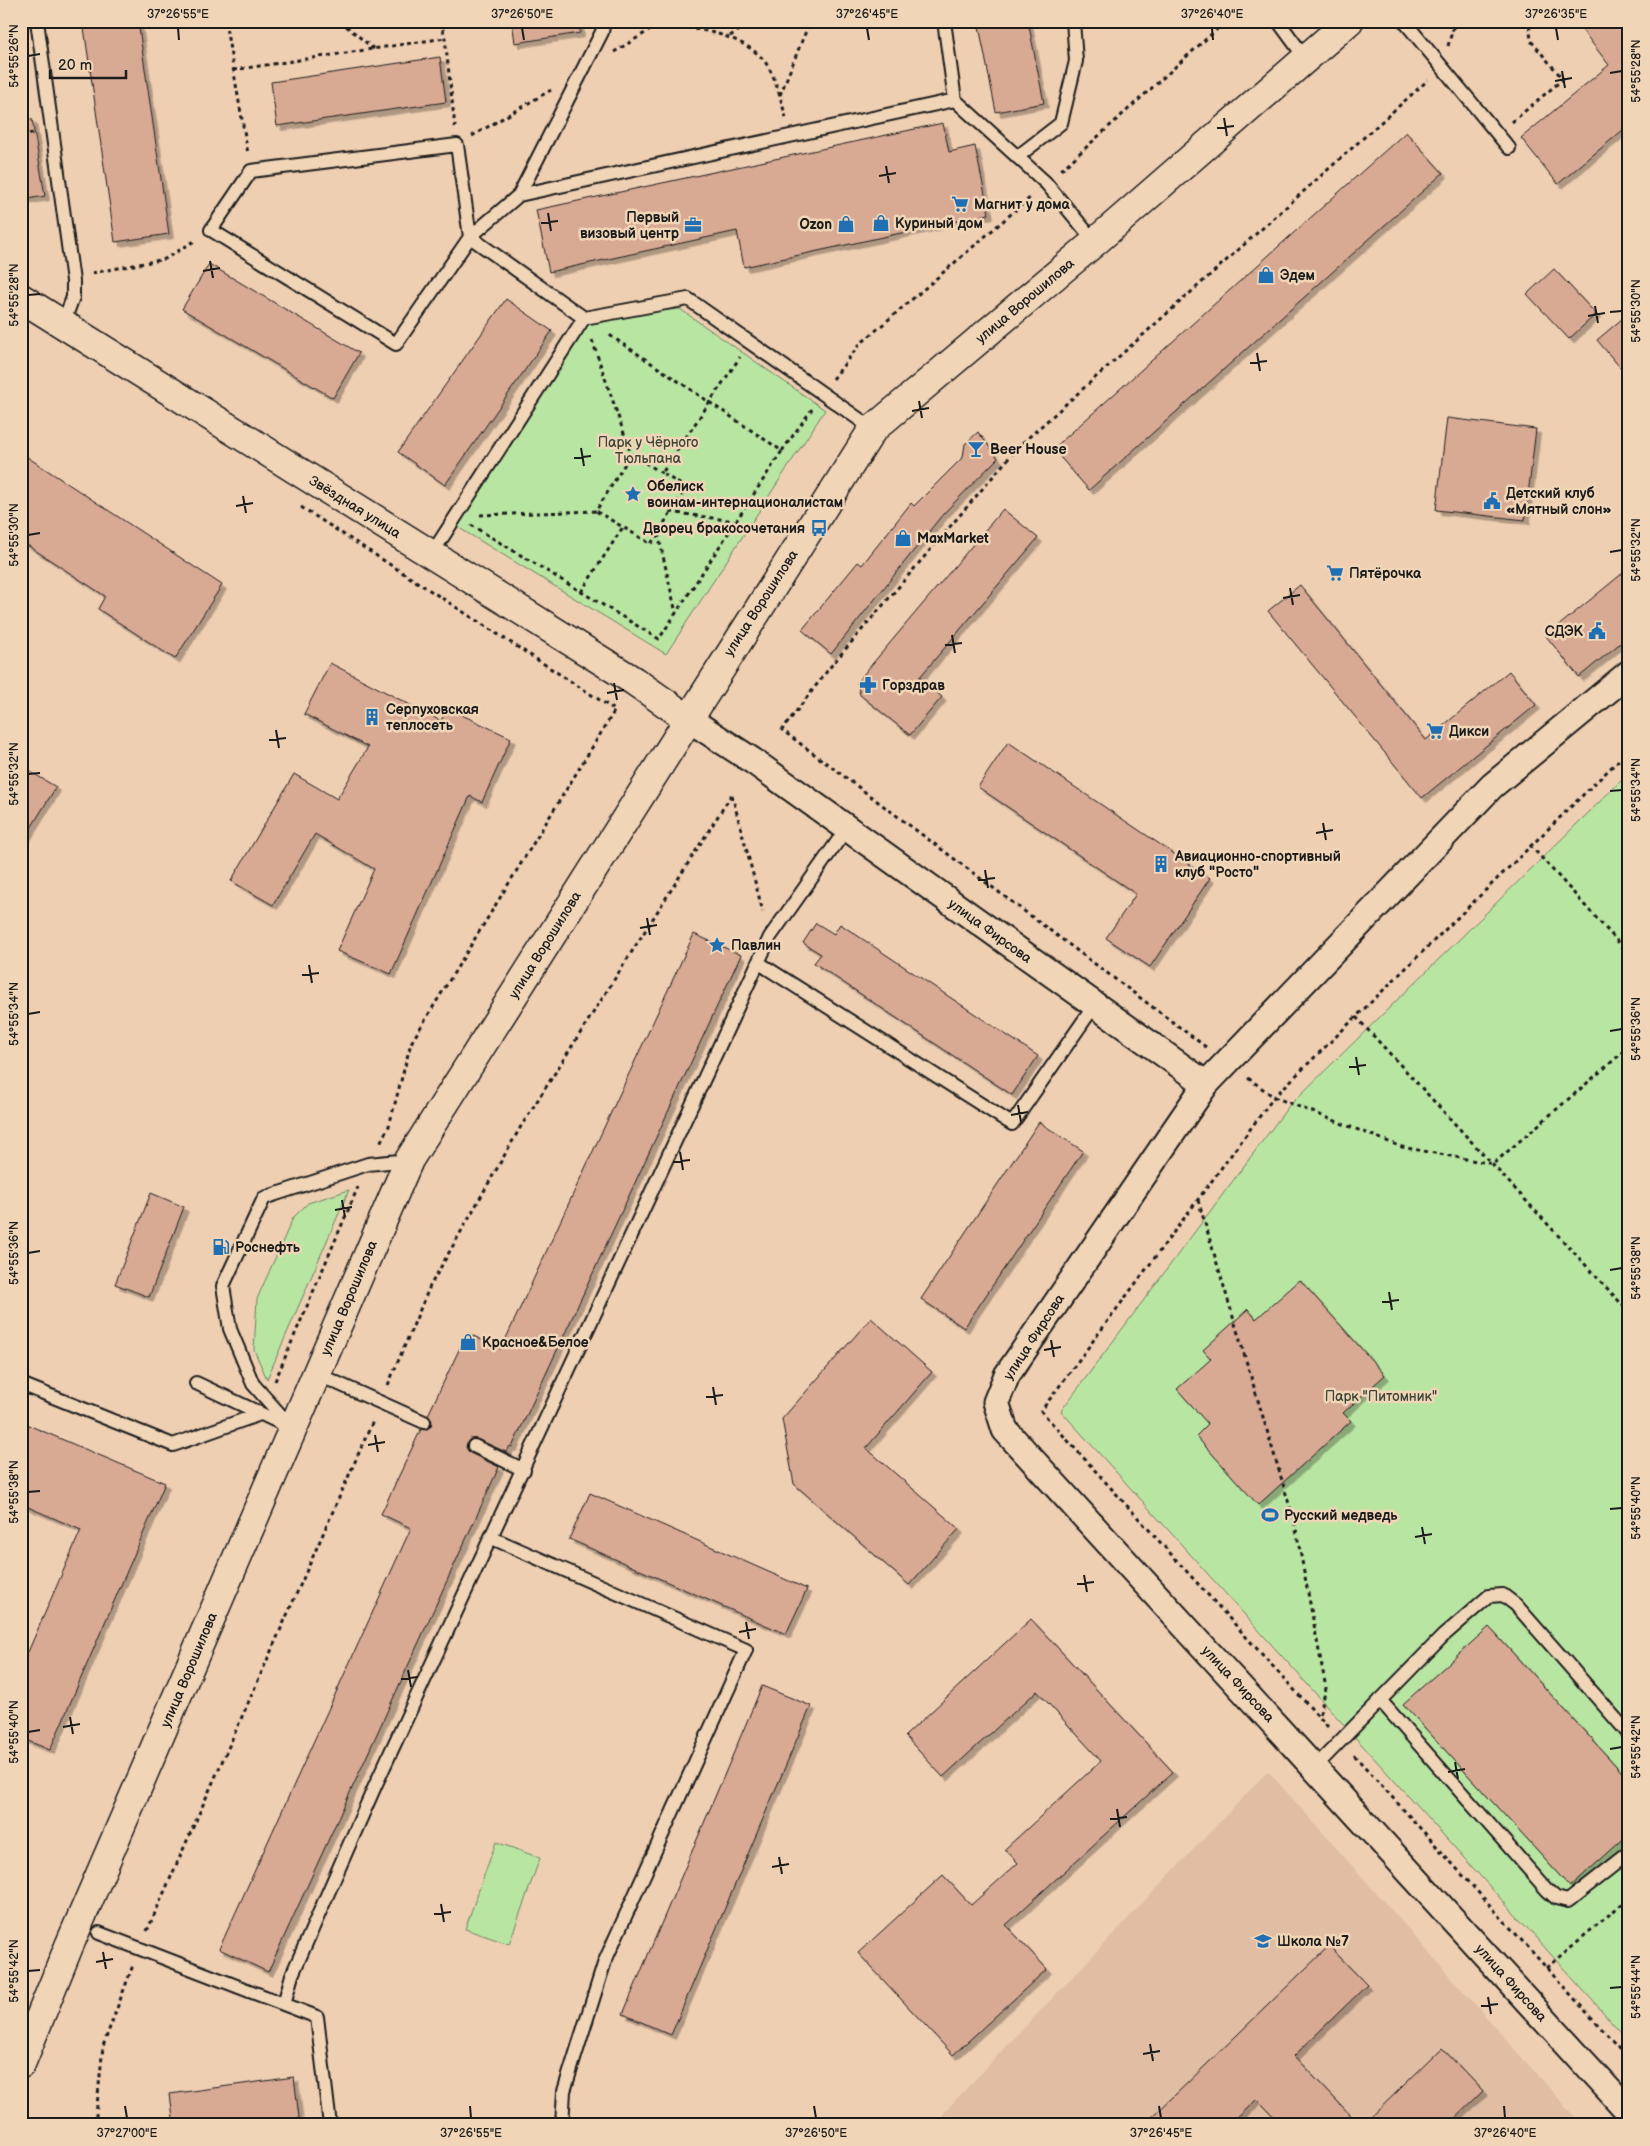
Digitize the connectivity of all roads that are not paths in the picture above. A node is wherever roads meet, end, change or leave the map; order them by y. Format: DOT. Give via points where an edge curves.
graph roads {
  1 [pos="37,21"];
  2 [pos="604,21"];
  3 [pos="944,21"];
  4 [pos="1073,21"];
  5 [pos="1278,21"];
  6 [pos="1348,21"];
  7 [pos="1404,21"];
  8 [pos="1306,59"];
  9 [pos="955,100"];
  10 [pos="1509,148"];
  11 [pos="1018,157"];
  12 [pos="519,195"];
  13 [pos="470,237"];
  14 [pos="1095,242"];
  15 [pos="21,298"];
  16 [pos="584,318"];
  17 [pos="63,324"];
  18 [pos="873,429"];
  19 [pos="431,555"];
  20 [pos="1629,673"];
  21 [pos="687,718"];
  22 [pos="847,828"];
  23 [pos="758,963"];
  24 [pos="1094,1006"];
  25 [pos="1206,1084"];
  26 [pos="409,1160"];
  27 [pos="316,1374"];
  28 [pos="196,1383"];
  29 [pos="21,1384"];
  30 [pos="260,1414"];
  31 [pos="424,1422"];
  32 [pos="294,1429"];
  33 [pos="474,1446"];
  34 [pos="524,1470"];
  35 [pos="492,1538"];
  36 [pos="1380,1700"];
  37 [pos="1629,1734"];
  38 [pos="1315,1767"];
  39 [pos="1629,1853"];
  40 [pos="99,1933"];
  41 [pos="284,2004"];
  42 [pos="21,2064"];
  43 [pos="1629,2112"];
  44 [pos="330,2125"];
  45 [pos="562,2125"];
  1 -- 17 [label="lane" via="74,281 73,297"];
  2 -- 12 [label="lane" via="602,32"];
  3 -- 9 [label="lane"];
  4 -- 11 [label="lane" via="1076,61 1061,123"];
  5 -- 8 [label="lane"];
  6 -- 8 [label="main road, улица Ворошилова"];
  7 -- 10 [label="lane"];
  8 -- 14 [label="main road, улица Ворошилова"];
  9 -- 11 [label="lane"];
  9 -- 12 [label="lane"];
  11 -- 14 [label="lane" via="1046,183"];
  12 -- 13 [label="lane"];
  13 -- 13 [label="lane" via="457,145 251,171 211,230 396,344"];
  13 -- 16 [label="lane"];
  14 -- 18 [label="main road, улица Ворошилова"];
  15 -- 17 [label="main road, Звёздная улица"];
  16 -- 18 [label="lane" via="688,299"];
  16 -- 19 [label="lane"];
  17 -- 19 [label="main road, Звёздная улица"];
  18 -- 21 [label="main road, улица Ворошилова"];
  19 -- 21 [label="main road, Звёздная улица" via="634,681"];
  20 -- 25 [label="street" via="1492,786"];
  21 -- 22 [label="street, улица Фирсова" via="754,761"];
  21 -- 26 [label="main road, улица Ворошилова"];
  22 -- 23 [label="lane" via="770,937"];
  22 -- 24 [label="street, улица Фирсова"];
  23 -- 24 [label="lane" via="1012,1124"];
  23 -- 34 [label="lane"];
  24 -- 25 [label="street, улица Фирсова"];
  25 -- 38 [label="street, улица Фирсова" via="1007,1375 996,1402 1005,1430"];
  26 -- 27 [label="main road, улица Ворошилова"];
  26 -- 32 [label="lane" via="368,1164 264,1198 223,1286 230,1329 253,1384"];
  27 -- 31 [label="lane"];
  27 -- 32 [label="main road, улица Ворошилова"];
  28 -- 30 [label="lane"];
  29 -- 30 [label="lane" via="173,1445"];
  30 -- 32 [label="lane"];
  32 -- 42 [label="main road, улица Ворошилова" via="69,1946"];
  33 -- 34 [label="lane"];
  34 -- 35 [label="lane"];
  35 -- 41 [label="lane" via="332,1885 292,1975"];
  35 -- 45 [label="lane" via="746,1650 605,1961 564,2091"];
  36 -- 37 [label="lane" via="1443,1636 1489,1596 1503,1595 1516,1605"];
  36 -- 38 [label="lane"];
  36 -- 39 [label="lane" via="1556,1898 1568,1901"];
  38 -- 43 [label="street, улица Фирсова"];
  40 -- 41 [label="lane"];
  41 -- 44 [label="lane" via="316,2017"];
}
